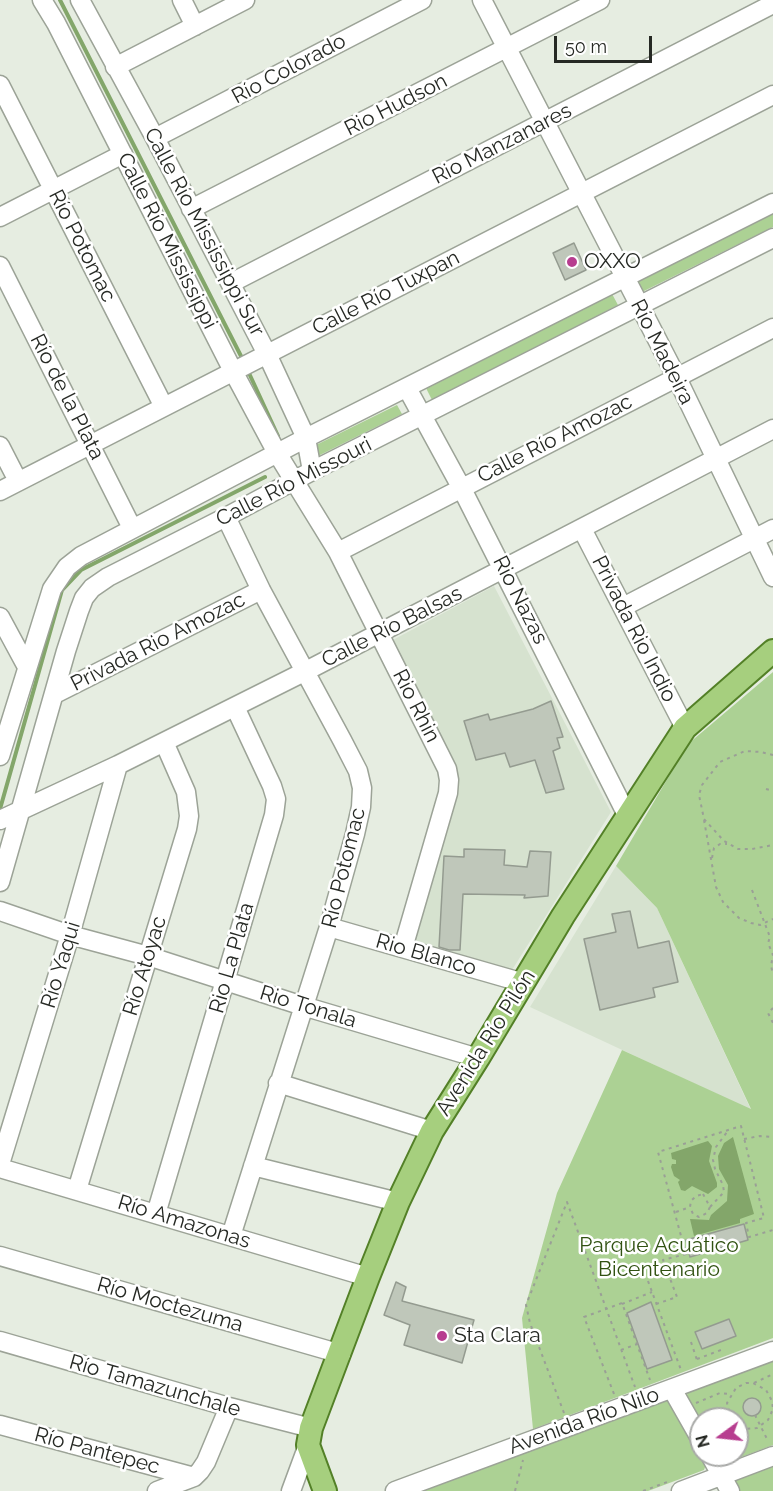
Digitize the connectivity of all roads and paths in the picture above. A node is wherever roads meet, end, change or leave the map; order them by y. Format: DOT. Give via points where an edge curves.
graph roads {
  1 [pos="42,0"];
  2 [pos="80,0"];
  3 [pos="182,0"];
  4 [pos="245,0"];
  5 [pos="422,0"];
  6 [pos="482,0"];
  7 [pos="600,0"];
  8 [pos="773,4"];
  9 [pos="389,7"];
  10 [pos="195,26"];
  11 [pos="507,48"];
  12 [pos="115,67"];
  13 [pos="0,85"];
  14 [pos="773,95"];
  15 [pos="544,122"];
  16 [pos="155,138"];
  17 [pos="123,154"];
  18 [pos="53,191"];
  19 [pos="581,193"];
  20 [pos="773,203"];
  21 [pos="191,209"];
  22 [pos="0,217"];
  23 [pos="773,238"];
  24 [pos="0,266"];
  25 [pos="624,277"];
  26 [pos="231,283"];
  27 [pos="639,306"];
  28 [pos="773,328"];
  29 [pos="264,356"];
  30 [pos="238,369"];
  31 [pos="676,378"];
  32 [pos="407,388"];
  33 [pos="164,407"];
  34 [pos="422,417"];
  35 [pos="773,429"];
  36 [pos="306,438"];
  37 [pos="91,445"];
  38 [pos="0,446"];
  39 [pos="278,453"];
  40 [pos="716,458"];
  41 [pos="312,471"];
  42 [pos="294,481"];
  43 [pos="18,482"];
  44 [pos="461,487"];
  45 [pos="0,491"];
  46 [pos="226,518"];
  47 [pos="132,528"];
  48 [pos="773,529"];
  49 [pos="582,530"];
  50 [pos="754,538"];
  51 [pos="338,552"];
  52 [pos="504,570"];
  53 [pos="773,577"];
  54 [pos="261,590"];
  55 [pos="623,607"];
  56 [pos="0,617"];
  57 [pos="379,634"];
  58 [pos="773,651"];
  59 [pos="27,667"];
  60 [pos="306,671"];
  61 [pos="55,694"];
  62 [pos="235,707"];
  63 [pos="685,728"];
  64 [pos="164,742"];
  65 [pos="773,755"];
  66 [pos="0,756"];
  67 [pos="118,765"];
  68 [pos="766,789"];
  69 [pos="773,791"];
  70 [pos="627,815"];
  71 [pos="9,816"];
  72 [pos="704,819"];
  73 [pos="728,843"];
  74 [pos="773,845"];
  75 [pos="712,861"];
  76 [pos="0,882"];
  77 [pos="752,890"];
  78 [pos="0,911"];
  79 [pos="773,919"];
  80 [pos="764,923"];
  81 [pos="329,927"];
  82 [pos="70,935"];
  83 [pos="403,948"];
  84 [pos="148,956"];
  85 [pos="773,974"];
  86 [pos="226,982"];
  87 [pos="524,983"];
  88 [pos="303,1006"];
  89 [pos="773,1008"];
  90 [pos="773,1023"];
  91 [pos="478,1058"];
  92 [pos="278,1083"];
  93 [pos="432,1131"];
  94 [pos="728,1131"];
  95 [pos="773,1137"];
  96 [pos="744,1139"];
  97 [pos="0,1166"];
  98 [pos="253,1166"];
  99 [pos="77,1190"];
  100 [pos="398,1202"];
  101 [pos="690,1207"];
  102 [pos="710,1208"];
  103 [pos="674,1212"];
  104 [pos="156,1214"];
  105 [pos="773,1230"];
  106 [pos="231,1236"];
  107 [pos="0,1256"];
  108 [pos="368,1277"];
  109 [pos="648,1281"];
  110 [pos="652,1292"];
  111 [pos="622,1304"];
  112 [pos="657,1304"];
  113 [pos="606,1309"];
  114 [pos="0,1341"];
  115 [pos="691,1342"];
  116 [pos="637,1344"];
  117 [pos="621,1350"];
  118 [pos="721,1350"];
  119 [pos="773,1351"];
  120 [pos="341,1354"];
  121 [pos="697,1359"];
  122 [pos="699,1366"];
  123 [pos="682,1372"];
  124 [pos="773,1374"];
  125 [pos="753,1383"];
  126 [pos="651,1384"];
  127 [pos="672,1389"];
  128 [pos="636,1390"];
  129 [pos="730,1394"];
  130 [pos="695,1404"];
  131 [pos="229,1407"];
  132 [pos="727,1407"];
  133 [pos="619,1408"];
  134 [pos="755,1414"];
  135 [pos="689,1419"];
  136 [pos="773,1419"];
  137 [pos="768,1420"];
  138 [pos="0,1425"];
  139 [pos="570,1426"];
  140 [pos="761,1426"];
  141 [pos="749,1428"];
  142 [pos="310,1437"];
  143 [pos="771,1450"];
  144 [pos="524,1459"];
  145 [pos="717,1467"];
  146 [pos="194,1478"];
  147 [pos="726,1483"];
  148 [pos="157,1491"];
  149 [pos="291,1491"];
  150 [pos="325,1491"];
  151 [pos="396,1491"];
  152 [pos="515,1491"];
  153 [pos="681,1491"];
  1 -- 17 [label="street, Calle Río Mississippi"];
  2 -- 12 [label="street, Calle Río Mississippi Sur"];
  3 -- 10 [label="street"];
  4 -- 10 [label="street"];
  5 -- 9 [label="street, Río Colorado"];
  6 -- 11 [label="street, Río Madeira"];
  7 -- 11 [label="street, Rio Hudson"];
  8 -- 15 [label="street, Rio Manzanares"];
  9 -- 16 [label="street, Río Colorado"];
  10 -- 12 [label="street"];
  11 -- 15 [label="street, Río Madeira"];
  11 -- 21 [label="street, Rio Hudson"];
  12 -- 16 [label="street, Calle Río Mississippi Sur"];
  13 -- 18 [label="street, Río Potomac"];
  14 -- 19 [label="street, Calle Río Tuxpan"];
  15 -- 19 [label="street, Río Madeira"];
  15 -- 26 [label="street, Rio Manzanares"];
  16 -- 21 [label="street, Calle Río Mississippi Sur"];
  17 -- 18 [label="street"];
  17 -- 30 [label="street, Calle Río Mississippi"];
  18 -- 22 [label="street"];
  18 -- 33 [label="street, Río Potomac"];
  19 -- 25 [label="street, Río Madeira"];
  19 -- 29 [label="street, Calle Río Tuxpan"];
  20 -- 25 [label="street, Calle Río Missouri"];
  21 -- 26 [label="street, Calle Río Mississippi Sur"];
  23 -- 27 [label="street, Calle Río Missouri"];
  24 -- 37 [label="street, Río de la Plata"];
  25 -- 27 [label="street, Río Madeira"];
  25 -- 32 [label="street, Calle Río Missouri"];
  26 -- 29 [label="street, Calle Río Mississippi Sur"];
  27 -- 31 [label="street, Río Madeira"];
  27 -- 34 [label="street, Calle Río Missouri"];
  28 -- 31 [label="street, Calle Río Amozac"];
  29 -- 30 [label="street, Calle Río Tuxpan"];
  29 -- 36 [label="street, Calle Río Mississippi Sur"];
  30 -- 33 [label="street, Calle Río Tuxpan"];
  30 -- 39 [label="street, Calle Río Mississippi"];
  31 -- 40 [label="street, Río Madeira"];
  31 -- 44 [label="street, Calle Río Amozac"];
  32 -- 34 [label="street, Rio Nazas"];
  32 -- 36 [label="street, Calle Río Missouri"];
  33 -- 37 [label="street, Calle Río Tuxpan"];
  34 -- 41 [label="street, Calle Río Missouri"];
  34 -- 44 [label="street, Rio Nazas"];
  35 -- 40 [label="street, Calle Río Balsas"];
  36 -- 39 [label="street, Calle Río Missouri"];
  36 -- 41 [label="street, Calle Río Mississippi Sur"];
  37 -- 43 [label="street, Calle Río Tuxpan"];
  37 -- 47 [label="street, Río de la Plata"];
  38 -- 43 [label="street"];
  39 -- 42 [label="street, Calle Río Mississippi"];
  39 -- 47 [label="street, Calle Río Missouri"];
  40 -- 49 [label="street, Calle Río Balsas"];
  40 -- 50 [label="street, Río Madeira"];
  41 -- 42 [label="street, Calle Río Missouri"];
  42 -- 46 [label="street, Calle Río Missouri"];
  42 -- 51 [label="street, Rio Rhin"];
  43 -- 45 [label="street, Calle Río Tuxpan"];
  44 -- 51 [label="street, Calle Río Amozac"];
  44 -- 52 [label="street, Rio Nazas"];
  46 -- 54 [label="street, Río Potomac"];
  46 -- 61 [label="street, Calle Río Missouri" via="92,588 79,611"];
  47 -- 59 [label="street, Calle Río Missouri" via="81,556 57,579"];
  48 -- 50 [label="street"];
  49 -- 52 [label="street, Calle Río Balsas"];
  49 -- 55 [label="street, Privada Rio Indio"];
  50 -- 53 [label="street, Río Madeira"];
  50 -- 55 [label="street"];
  51 -- 57 [label="street, Rio Rhin"];
  52 -- 57 [label="street, Calle Río Balsas"];
  52 -- 70 [label="street, Rio Nazas"];
  54 -- 60 [label="street, Río Potomac"];
  54 -- 61 [label="street, Privada Rio Amozac"];
  55 -- 63 [label="street, Privada Rio Indio"];
  56 -- 59 [label="street"];
  57 -- 60 [label="street, Calle Río Balsas"];
  57 -- 83 [label="street, Rio Rhin" via="443,758 449,780"];
  58 -- 63 [label="main road, Avenida Río Pilón"];
  59 -- 66 [label="street, Calle Río Missouri"];
  60 -- 62 [label="street, Calle Río Balsas"];
  60 -- 81 [label="street, Río Potomac" via="358,771 362,788 355,834"];
  61 -- 71 [label="street, Calle Río Missouri"];
  62 -- 64 [label="street, Calle Río Balsas"];
  62 -- 86 [label="street, Rio La Plata" via="276,800"];
  63 -- 70 [label="main road, Avenida Río Pilón"];
  64 -- 67 [label="street, Calle Río Balsas"];
  64 -- 84 [label="street, Río Atoyac" via="186,792 189,816"];
  65 -- 72 [label="path" via="745,751 720,762 702,784 699,795"];
  67 -- 71 [label="street, Calle Río Balsas"];
  67 -- 82 [label="street, Río Yaqui"];
  68 -- 69 [label="path"];
  70 -- 87 [label="main road, Avenida Río Pilón"];
  71 -- 76 [label="street, Calle Río Missouri"];
  72 -- 73 [label="path"];
  72 -- 75 [label="path"];
  73 -- 74 [label="path" via="738,849"];
  73 -- 75 [label="path" via="714,848"];
  75 -- 80 [label="path" via="716,888 723,902 739,918"];
  77 -- 80 [label="path"];
  78 -- 82 [label="street, Rio Tonala"];
  79 -- 80 [label="path"];
  80 -- 85 [label="path" via="770,937"];
  81 -- 83 [label="street, Rio Blanco"];
  81 -- 88 [label="street, Río Potomac"];
  82 -- 84 [label="street, Rio Tonala"];
  82 -- 97 [label="street, Río Yaqui"];
  83 -- 87 [label="street, Rio Blanco"];
  84 -- 86 [label="street, Rio Tonala"];
  84 -- 99 [label="street, Río Atoyac"];
  86 -- 88 [label="street, Rio Tonala"];
  86 -- 104 [label="street, Rio La Plata"];
  87 -- 91 [label="main road, Avenida Río Pilón"];
  88 -- 91 [label="street, Rio Tonala"];
  88 -- 92 [label="street, Río Potomac"];
  89 -- 90 [label="path" via="768,1013"];
  91 -- 93 [label="main road, Avenida Río Pilón"];
  92 -- 93 [label="street"];
  92 -- 98 [label="street, Río Potomac"];
  93 -- 100 [label="main road, Avenida Río Pilón"];
  94 -- 96 [label="path" via="741,1126"];
  94 -- 102 [label="path" via="716,1147 713,1160 724,1192"];
  94 -- 103 [label="path" via="658,1152"];
  95 -- 96 [label="path"];
  96 -- 105 [label="path" via="764,1218 746,1223 749,1237"];
  97 -- 99 [label="street, Río Amazonas"];
  98 -- 100 [label="street"];
  98 -- 106 [label="street, Río Potomac"];
  99 -- 104 [label="street, Río Amazonas"];
  100 -- 108 [label="main road, Avenida Río Pilón"];
  101 -- 102 [label="path" via="699,1217"];
  101 -- 102 [label="path" via="696,1196 704,1194"];
  101 -- 103 [label="path"];
  103 -- 112 [label="path" via="686,1254 663,1260 677,1297"];
  104 -- 106 [label="street, Río Amazonas"];
  106 -- 108 [label="street, Río Amazonas"];
  107 -- 120 [label="street, Río Moctezuma"];
  108 -- 120 [label="main road, Avenida Río Pilón"];
  109 -- 110 [label="path"];
  110 -- 111 [label="path"];
  110 -- 112 [label="path"];
  111 -- 113 [label="path"];
  111 -- 116 [label="path"];
  112 -- 123 [label="path"];
  113 -- 117 [label="path"];
  113 -- 133 [label="path" via="584,1317"];
  113 -- 139 [label="path" via="567,1202 526,1305"];
  114 -- 131 [label="street, Río Tamazunchale"];
  115 -- 121 [label="path"];
  116 -- 117 [label="path"];
  116 -- 126 [label="path"];
  117 -- 128 [label="path"];
  118 -- 121 [label="path"];
  119 -- 127 [label="street, Avenida Río Nilo"];
  120 -- 142 [label="main road, Avenida Río Pilón"];
  121 -- 122 [label="path"];
  124 -- 125 [label="path"];
  125 -- 129 [label="path" via="740,1385"];
  125 -- 137 [label="path" via="770,1395 773,1408"];
  127 -- 133 [label="street, Avenida Río Nilo"];
  127 -- 135 [label="street"];
  129 -- 130 [label="path" via="720,1393"];
  129 -- 132 [label="path"];
  131 -- 142 [label="street, Río Tamazunchale"];
  131 -- 146 [label="street" via="206,1462"];
  133 -- 139 [label="street, Avenida Río Nilo"];
  134 -- 140 [label="path"];
  136 -- 137 [label="path"];
  137 -- 140 [label="path"];
  138 -- 146 [label="street, Río Pantepec"];
  139 -- 151 [label="street, Avenida Río Nilo"];
  140 -- 141 [label="path"];
  140 -- 143 [label="path"];
  142 -- 149 [label="street"];
  142 -- 150 [label="main road"];
  143 -- 147 [label="street"];
  144 -- 152 [label="path"];
  145 -- 147 [label="street"];
  146 -- 148 [label="street"];
  147 -- 153 [label="street"];
}
